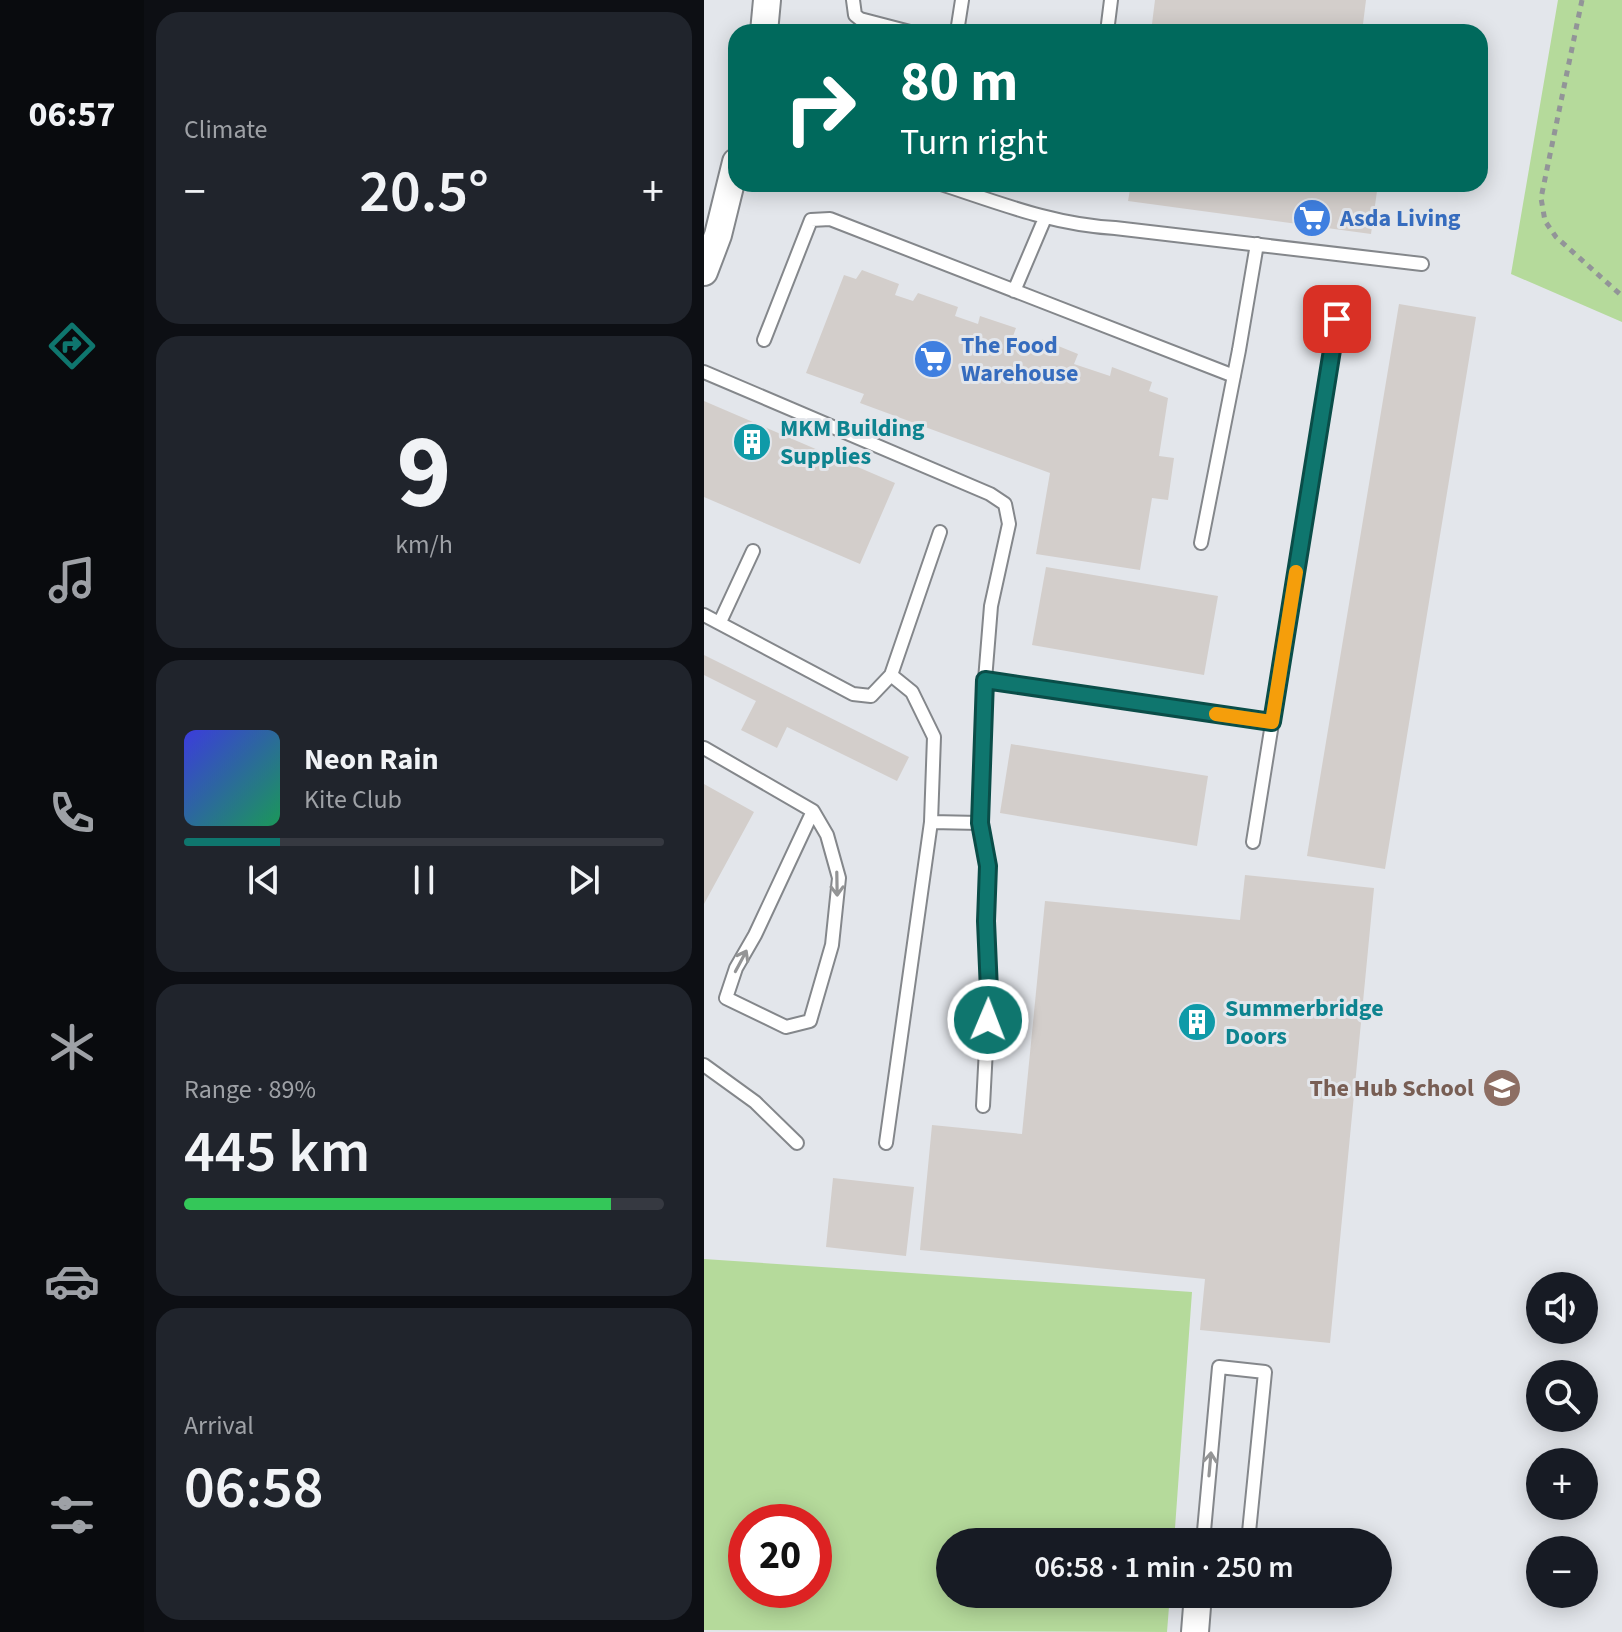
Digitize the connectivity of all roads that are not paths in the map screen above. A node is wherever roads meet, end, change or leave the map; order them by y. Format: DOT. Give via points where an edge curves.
graph roads {
  1 [pos="767,0"];
  2 [pos="853,0"];
  3 [pos="962,0"];
  4 [pos="1111,0"];
  5 [pos="765,24"];
  6 [pos="879,24"];
  7 [pos="958,24"];
  8 [pos="1108,24"];
  9 [pos="729,192"];
  10 [pos="965,192"];
  11 [pos="1045,218"];
  12 [pos="1257,244"];
  13 [pos="1422,264"];
  14 [pos="704,272"];
  15 [pos="1014,291"];
  16 [pos="1337,319"];
  17 [pos="764,340"];
  18 [pos="704,372"];
  19 [pos="1234,376"];
  20 [pos="940,532"];
  21 [pos="1201,543"];
  22 [pos="753,551"];
  23 [pos="704,615"];
  24 [pos="720,622"];
  25 [pos="891,675"];
  26 [pos="985,680"];
  27 [pos="1272,722"];
  28 [pos="704,748"];
  29 [pos="813,811"];
  30 [pos="931,822"];
  31 [pos="980,823"];
  32 [pos="1253,842"];
  33 [pos="704,1065"];
  34 [pos="983,1106"];
  35 [pos="797,1143"];
  36 [pos="886,1143"];
  37 [pos="1204,1528"];
  38 [pos="1249,1528"];
  39 [pos="1197,1608"];
  40 [pos="1195,1632"];
  1 -- 5 [label="street"];
  2 -- 6 [label="lane" via="855,15"];
  3 -- 7 [label="lane"];
  4 -- 8 [label="lane"];
  9 -- 14 [label="street"];
  10 -- 11 [label="lane"];
  11 -- 12 [label="lane"];
  11 -- 15 [label="lane"];
  12 -- 13 [label="lane"];
  12 -- 19 [label="lane"];
  15 -- 17 [label="lane" via="830,219 811,220"];
  15 -- 19 [label="lane"];
  16 -- 27 [label="lane"];
  18 -- 26 [label="lane" via="1005,504 1009,524 991,606"];
  19 -- 21 [label="lane"];
  20 -- 25 [label="lane"];
  22 -- 24 [label="lane"];
  23 -- 24 [label="lane"];
  24 -- 25 [label="lane" via="853,694 871,696"];
  25 -- 30 [label="lane" via="912,692 934,737"];
  26 -- 27 [label="lane"];
  26 -- 31 [label="lane"];
  27 -- 32 [label="lane"];
  28 -- 29 [label="lane"];
  29 -- 29 [label="lane, one-way" via="827,835 839,878 832,945 810,1021 786,1027 726,998"];
  30 -- 31 [label="lane"];
  30 -- 36 [label="lane"];
  31 -- 34 [label="lane" via="988,866"];
  33 -- 35 [label="lane" via="755,1102"];
  37 -- 38 [label="lane, one-way" via="1219,1367 1265,1372"];
  39 -- 40 [label="street"];
}
